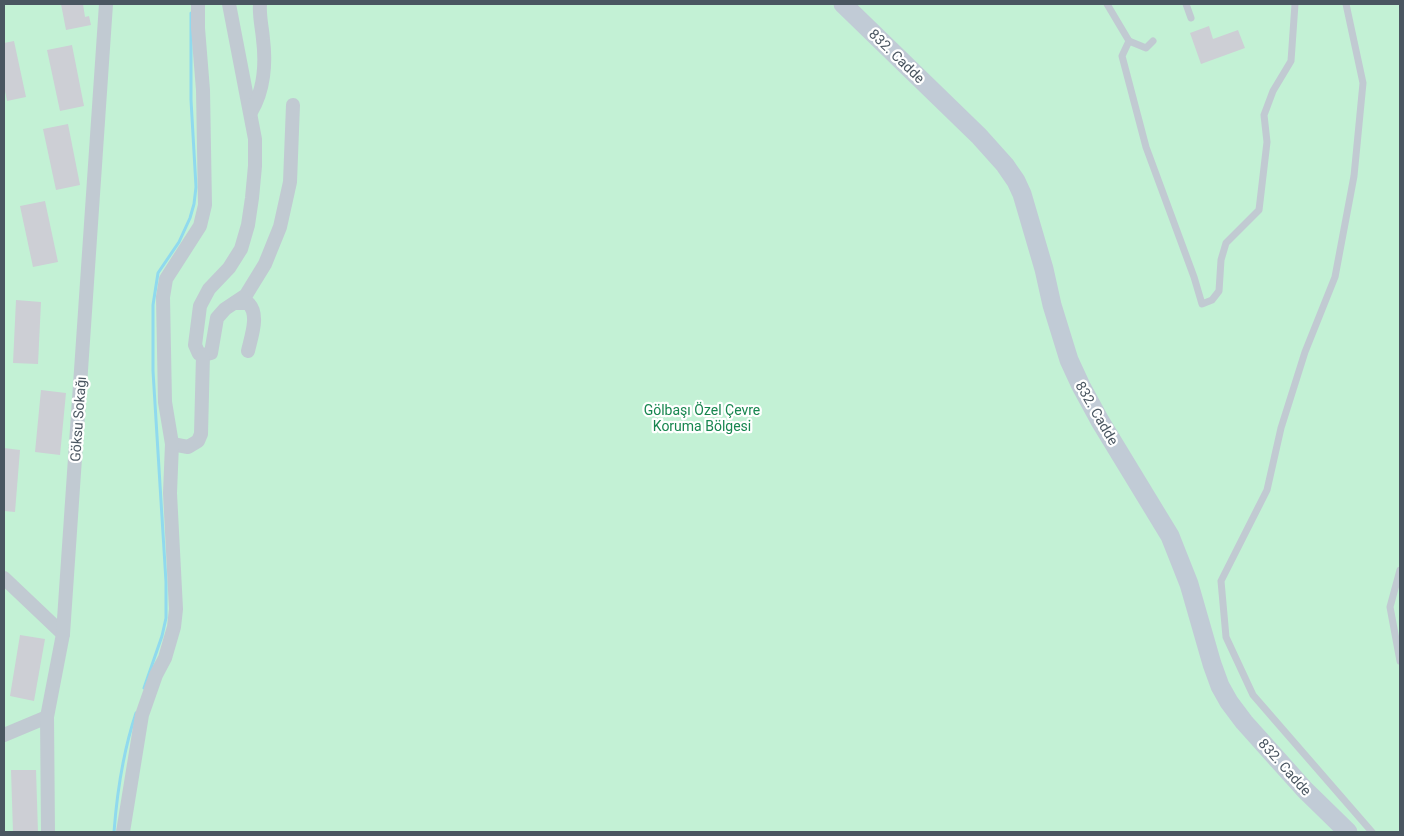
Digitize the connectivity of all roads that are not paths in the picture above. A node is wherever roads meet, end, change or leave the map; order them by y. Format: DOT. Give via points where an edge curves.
graph roads {
  1 [pos="106,4"];
  2 [pos="198,4"];
  3 [pos="229,4"];
  4 [pos="260,4"];
  5 [pos="843,4"];
  6 [pos="1107,4"];
  7 [pos="1186,4"];
  8 [pos="1295,4"];
  9 [pos="1346,4"];
  10 [pos="1191,18"];
  11 [pos="1129,41"];
  12 [pos="1153,41"];
  13 [pos="293,105"];
  14 [pos="251,112"];
  15 [pos="235,303"];
  16 [pos="248,351"];
  17 [pos="204,355"];
  18 [pos="172,444"];
  19 [pos="1400,570"];
  20 [pos="4,578"];
  21 [pos="63,634"];
  22 [pos="1400,661"];
  23 [pos="46,717"];
  24 [pos="4,735"];
  25 [pos="48,832"];
  26 [pos="123,832"];
  27 [pos="1348,832"];
  28 [pos="1372,832"];
  1 -- 21 [label="street, Göksu Sokağı"];
  2 -- 18 [label="street" via="205,205 200,226 166,279 163,297 165,402"];
  3 -- 14 [label="street"];
  4 -- 14 [label="street" via="264,66 260,92"];
  5 -- 27 [label="street, 832. Cadde" via="979,136 1016,181 1069,360 1096,414 1170,536 1189,584 1220,686 1244,722"];
  6 -- 11 [label="lane"];
  7 -- 10 [label="lane"];
  8 -- 11 [label="lane" via="1290,61 1264,114 1267,142 1259,210 1226,243 1219,291 1212,300 1202,304 1146,147 1122,56"];
  9 -- 28 [label="lane" via="1363,82 1354,176 1335,277 1305,352 1281,428 1267,490 1221,581 1226,637 1253,695"];
  11 -- 12 [label="lane" via="1146,48"];
  13 -- 15 [label="street" via="290,182 280,226 257,279 246,295"];
  14 -- 17 [label="street" via="255,166 248,225 241,249 209,289 200,306 195,345 199,354"];
  15 -- 16 [label="street" via="248,303 254,313"];
  15 -- 17 [label="street" via="225,308 217,318 211,353"];
  17 -- 18 [label="street" via="201,434 198,441 188,447"];
  18 -- 26 [label="street" via="170,493 176,609 174,627 142,715"];
  19 -- 22 [label="lane" via="1390,607"];
  20 -- 21 [label="street"];
  21 -- 23 [label="street, Göksu Sokağı"];
  23 -- 24 [label="street"];
  23 -- 25 [label="street, Göksu Sokağı"];
}
